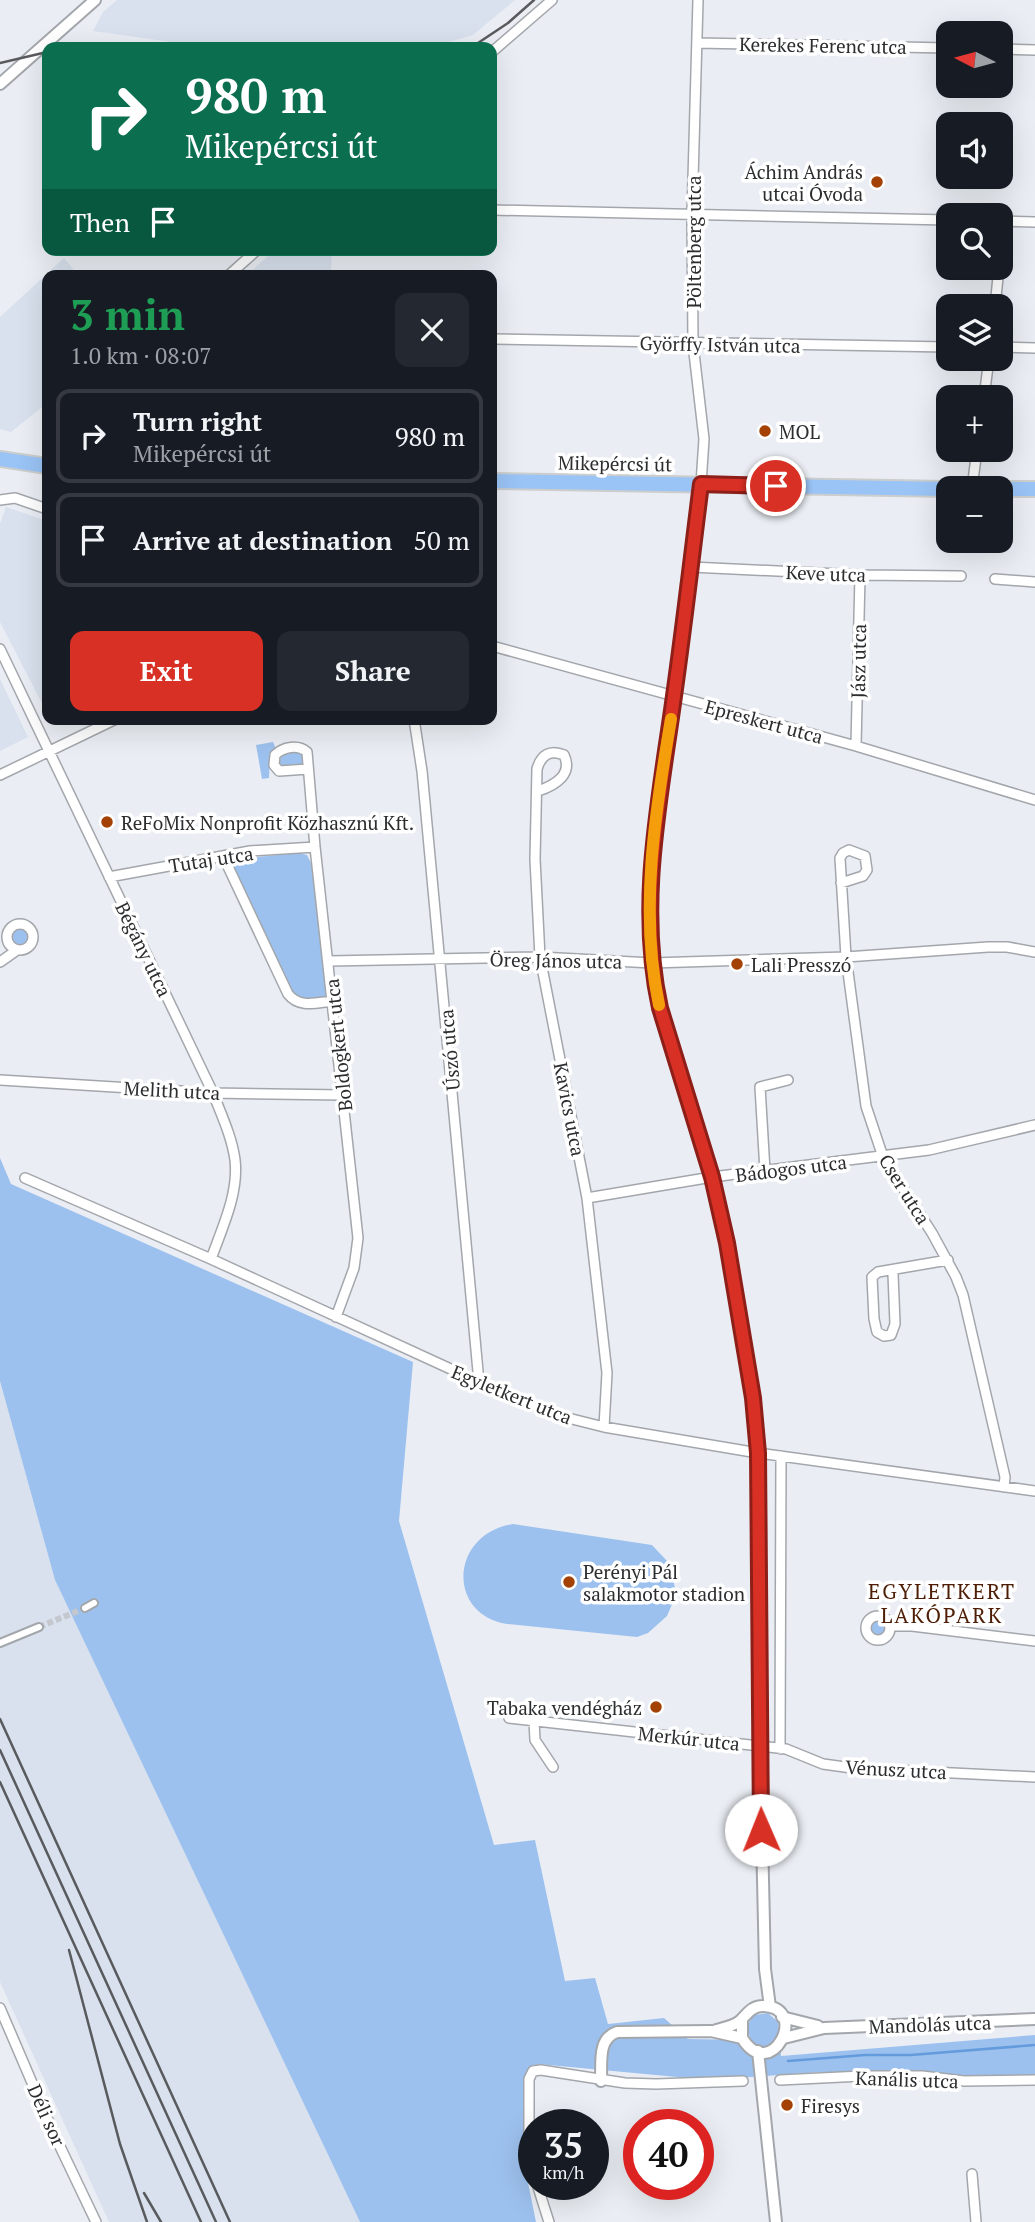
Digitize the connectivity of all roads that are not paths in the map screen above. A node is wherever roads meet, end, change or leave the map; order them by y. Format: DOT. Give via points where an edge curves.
graph roads {
  1 [pos="95,0"];
  2 [pos="552,0"];
  3 [pos="698,0"];
  4 [pos="48,42"];
  5 [pos="697,43"];
  6 [pos="42,47"];
  7 [pos="497,48"];
  8 [pos="936,48"];
  9 [pos="1013,49"];
  10 [pos="1035,50"];
  11 [pos="0,84"];
  12 [pos="497,210"];
  13 [pos="692,215"];
  14 [pos="936,220"];
  15 [pos="1013,221"];
  16 [pos="1035,222"];
  17 [pos="250,256"];
  18 [pos="235,270"];
  19 [pos="497,339"];
  20 [pos="693,344"];
  21 [pos="936,347"];
  22 [pos="1013,348"];
  23 [pos="1035,348"];
  24 [pos="0,459"];
  25 [pos="42,465"];
  26 [pos="497,481"];
  27 [pos="701,484"];
  28 [pos="936,489"];
  29 [pos="1013,489"];
  30 [pos="1035,489"];
  31 [pos="0,500"];
  32 [pos="42,507"];
  33 [pos="691,568"];
  34 [pos="860,575"];
  35 [pos="961,576"];
  36 [pos="995,579"];
  37 [pos="1035,582"];
  38 [pos="497,647"];
  39 [pos="0,649"];
  40 [pos="674,697"];
  41 [pos="104,725"];
  42 [pos="415,725"];
  43 [pos="856,747"];
  44 [pos="51,751"];
  45 [pos="308,769"];
  46 [pos="0,775"];
  47 [pos="538,791"];
  48 [pos="1035,800"];
  49 [pos="315,847"];
  50 [pos="223,856"];
  51 [pos="109,877"];
  52 [pos="841,883"];
  53 [pos="17,950"];
  54 [pos="1035,952"];
  55 [pos="540,957"];
  56 [pos="846,957"];
  57 [pos="440,958"];
  58 [pos="329,961"];
  59 [pos="0,962"];
  60 [pos="652,962"];
  61 [pos="332,1001"];
  62 [pos="0,1080"];
  63 [pos="788,1080"];
  64 [pos="213,1093"];
  65 [pos="343,1095"];
  66 [pos="1035,1125"];
  67 [pos="883,1157"];
  68 [pos="765,1171"];
  69 [pos="712,1177"];
  70 [pos="24,1178"];
  71 [pos="587,1198"];
  72 [pos="211,1259"];
  73 [pos="948,1260"];
  74 [pos="892,1274"];
  75 [pos="336,1317"];
  76 [pos="479,1382"];
  77 [pos="604,1427"];
  78 [pos="758,1453"];
  79 [pos="781,1457"];
  80 [pos="1004,1487"];
  81 [pos="1035,1491"];
  82 [pos="94,1603"];
  83 [pos="85,1608"];
  84 [pos="890,1626"];
  85 [pos="39,1627"];
  86 [pos="1035,1641"];
  87 [pos="0,1643"];
  88 [pos="509,1718"];
  89 [pos="534,1721"];
  90 [pos="760,1746"];
  91 [pos="780,1749"];
  92 [pos="553,1767"];
  93 [pos="1035,1777"];
  94 [pos="765,1969"];
  95 [pos="755,2007"];
  96 [pos="770,2007"];
  97 [pos="0,2008"];
  98 [pos="782,2017"];
  99 [pos="1035,2019"];
  100 [pos="742,2020"];
  101 [pos="824,2028"];
  102 [pos="711,2031"];
  103 [pos="742,2038"];
  104 [pos="784,2038"];
  105 [pos="775,2049"];
  106 [pos="758,2052"];
  107 [pos="780,2080"];
  108 [pos="1035,2080"];
  109 [pos="601,2081"];
  110 [pos="743,2081"];
  111 [pos="762,2091"];
  112 [pos="529,2109"];
  113 [pos="972,2174"];
  114 [pos="542,2200"];
  115 [pos="96,2222"];
  116 [pos="549,2222"];
  117 [pos="776,2222"];
  118 [pos="976,2222"];
  1 -- 4 [label="street"];
  2 -- 7 [label="street"];
  3 -- 5 [label="street, Pöltenberg utca"];
  5 -- 8 [label="street, Kerekes Ferenc utca"];
  5 -- 13 [label="street, Pöltenberg utca"];
  6 -- 11 [label="street"];
  9 -- 10 [label="street"];
  12 -- 13 [label="street"];
  13 -- 14 [label="street"];
  13 -- 20 [label="street, Pöltenberg utca"];
  15 -- 16 [label="street"];
  17 -- 18 [label="street"];
  19 -- 20 [label="street, Györffy István utca"];
  20 -- 21 [label="street, Györffy István utca"];
  20 -- 27 [label="street, Pöltenberg utca" via="704,439"];
  22 -- 23 [label="street"];
  24 -- 25 [label="main road"];
  26 -- 27 [label="main road, Mikepércsi út"];
  27 -- 28 [label="main road, Mikepércsi út"];
  27 -- 33 [label="street"];
  29 -- 30 [label="main road"];
  31 -- 32 [label="street" via="15,498"];
  33 -- 34 [label="street, Keve utca"];
  33 -- 40 [label="street"];
  34 -- 35 [label="street, Keve utca"];
  34 -- 43 [label="street, Jász utca"];
  36 -- 37 [label="street"];
  38 -- 40 [label="street, Epreskert utca"];
  39 -- 44 [label="street, Bégány utca"];
  40 -- 43 [label="street, Epreskert utca"];
  40 -- 60 [label="street" via="651,878"];
  41 -- 44 [label="street"];
  42 -- 57 [label="street, Úszó utca"];
  43 -- 48 [label="street, Epreskert utca"];
  44 -- 46 [label="street"];
  44 -- 51 [label="street, Bégány utca"];
  45 -- 49 [label="street, Boldogkert utca"];
  47 -- 47 [label="street, Kavics utca" via="565,774 568,763 564,754 547,753 540,760"];
  47 -- 55 [label="street, Kavics utca" via="535,859"];
  49 -- 50 [label="street, Tutaj utca"];
  49 -- 58 [label="street, Boldogkert utca"];
  50 -- 51 [label="street, Tutaj utca"];
  50 -- 61 [label="street" via="288,994 305,1004"];
  51 -- 64 [label="street, Bégány utca"];
  52 -- 56 [label="street, Cser utca"];
  53 -- 59 [label="street"];
  54 -- 56 [label="street, Öreg János utca" via="988,947"];
  55 -- 57 [label="street, Öreg János utca"];
  55 -- 60 [label="street, Öreg János utca"];
  55 -- 71 [label="street, Kavics utca"];
  56 -- 60 [label="street, Öreg János utca"];
  56 -- 67 [label="street, Cser utca" via="864,1096"];
  57 -- 58 [label="street, Öreg János utca"];
  57 -- 76 [label="street, Úszó utca"];
  58 -- 61 [label="street, Boldogkert utca"];
  60 -- 69 [label="street" via="660,1008"];
  61 -- 65 [label="street, Boldogkert utca"];
  62 -- 64 [label="street, Melith utca"];
  63 -- 68 [label="street" via="760,1087"];
  64 -- 65 [label="street, Melith utca"];
  64 -- 72 [label="street, Bégány utca" via="232,1144 236,1179"];
  65 -- 75 [label="street, Boldogkert utca" via="358,1247"];
  66 -- 67 [label="street, Bádogos utca"];
  67 -- 68 [label="street, Bádogos utca"];
  67 -- 73 [label="street, Cser utca"];
  68 -- 69 [label="street, Bádogos utca"];
  69 -- 71 [label="street, Bádogos utca"];
  69 -- 78 [label="street" via="753,1398"];
  70 -- 72 [label="street, Egyletkert utca"];
  71 -- 77 [label="street, Kavics utca" via="607,1373"];
  72 -- 75 [label="street, Egyletkert utca"];
  73 -- 74 [label="street" via="878,1272 872,1277 874,1319 877,1332 884,1336 891,1335 895,1324"];
  73 -- 80 [label="street, Cser utca" via="963,1295"];
  75 -- 76 [label="street, Egyletkert utca"];
  76 -- 77 [label="street, Egyletkert utca" via="560,1416"];
  77 -- 78 [label="street, Egyletkert utca"];
  78 -- 79 [label="street, Egyletkert utca"];
  78 -- 90 [label="street"];
  79 -- 80 [label="street, Egyletkert utca"];
  79 -- 91 [label="street"];
  80 -- 81 [label="street, Egyletkert utca"];
  82 -- 83 [label="street"];
  84 -- 86 [label="street"];
  85 -- 87 [label="street"];
  88 -- 89 [label="street, Merkúr utca"];
  89 -- 90 [label="street, Merkúr utca"];
  89 -- 92 [label="street" via="535,1740"];
  90 -- 91 [label="street, Vénusz utca"];
  90 -- 94 [label="street"];
  91 -- 93 [label="street, Vénusz utca" via="823,1764 852,1768"];
  94 -- 95 [label="street"];
  94 -- 96 [label="street"];
  95 -- 96 [label="street"];
  95 -- 100 [label="street"];
  96 -- 98 [label="street"];
  97 -- 115 [label="street, Déli sor"];
  98 -- 101 [label="street, Mandolás utca"];
  98 -- 104 [label="street"];
  99 -- 101 [label="street, Mandolás utca"];
  100 -- 102 [label="street"];
  100 -- 103 [label="street"];
  101 -- 104 [label="street, Mandolás utca"];
  102 -- 103 [label="street"];
  102 -- 109 [label="street" via="611,2034 603,2045"];
  103 -- 106 [label="street"];
  104 -- 105 [label="street"];
  105 -- 106 [label="street"];
  105 -- 111 [label="street"];
  106 -- 111 [label="street"];
  107 -- 108 [label="street, Kanális utca" via="922,2076"];
  109 -- 110 [label="street"];
  109 -- 112 [label="street" via="533,2071"];
  111 -- 117 [label="street"];
  113 -- 118 [label="street"];
  114 -- 116 [label="street"];
}
